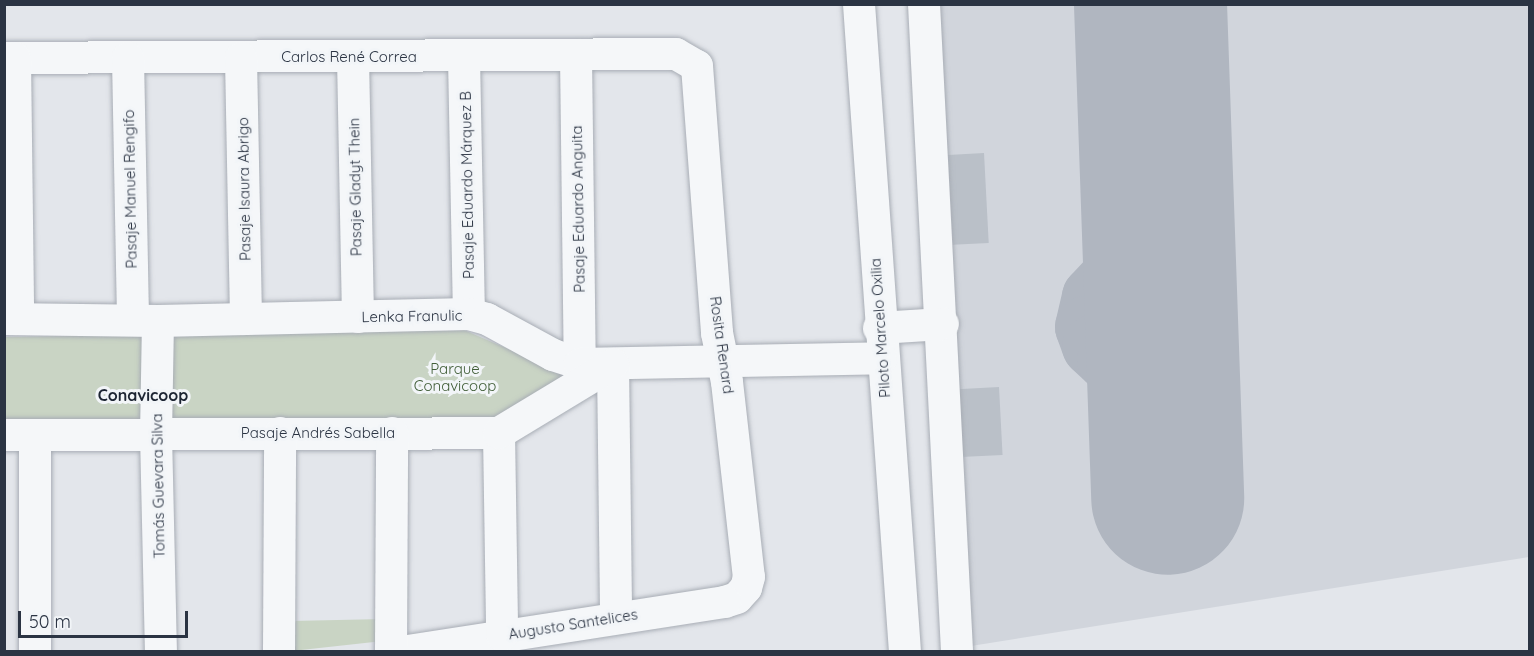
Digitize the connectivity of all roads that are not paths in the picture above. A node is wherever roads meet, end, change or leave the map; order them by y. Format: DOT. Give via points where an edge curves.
graph roads {
  1 [pos="859,4"];
  2 [pos="924,4"];
  3 [pos="576,55"];
  4 [pos="353,57"];
  5 [pos="464,57"];
  6 [pos="10,58"];
  7 [pos="128,58"];
  8 [pos="241,58"];
  9 [pos="692,60"];
  10 [pos="469,314"];
  11 [pos="357,317"];
  12 [pos="11,319"];
  13 [pos="246,319"];
  14 [pos="146,320"];
  15 [pos="943,324"];
  16 [pos="880,343"];
  17 [pos="722,360"];
  18 [pos="580,364"];
  19 [pos="613,364"];
  20 [pos="499,432"];
  21 [pos="392,433"];
  22 [pos="156,434"];
  23 [pos="280,434"];
  24 [pos="20,435"];
  25 [pos="742,593"];
  26 [pos="616,617"];
  27 [pos="502,635"];
  28 [pos="35,651"];
  29 [pos="161,651"];
  30 [pos="279,651"];
  31 [pos="391,651"];
  32 [pos="401,651"];
  33 [pos="905,651"];
  34 [pos="957,651"];
  1 -- 16 [label="street, Piloto Marcelo Oxilia"];
  2 -- 15 [label="street"];
  3 -- 5 [label="street, Carlos René Correa"];
  3 -- 9 [label="street, Carlos René Correa" via="676,54"];
  3 -- 18 [label="street, Pasaje Eduardo Anguita"];
  4 -- 5 [label="street, Carlos René Correa"];
  4 -- 8 [label="street, Carlos René Correa"];
  4 -- 11 [label="street, Pasaje Gladyt Thein"];
  5 -- 10 [label="street, Pasaje Eduardo Márquez B"];
  6 -- 7 [label="street, Carlos René Correa"];
  6 -- 12 [label="street"];
  7 -- 8 [label="street, Carlos René Correa"];
  7 -- 14 [label="street, Pasaje Manuel Rengifo"];
  8 -- 13 [label="street, Pasaje Isaura Abrigo"];
  9 -- 17 [label="street, Rosita Renard" via="700,78"];
  10 -- 11 [label="street, Lenka Franulic"];
  10 -- 18 [label="street, Lenka Franulic"];
  11 -- 13 [label="street, Lenka Franulic"];
  12 -- 14 [label="street, Lenka Franulic"];
  13 -- 14 [label="street, Lenka Franulic"];
  14 -- 22 [label="street, Tomás Guevara Silva"];
  15 -- 16 [label="street, Lenka Franulic"];
  15 -- 34 [label="street"];
  16 -- 17 [label="street, Lenka Franulic"];
  16 -- 33 [label="street, Piloto Marcelo Oxilia"];
  17 -- 19 [label="street, Lenka Franulic"];
  17 -- 25 [label="street, Rosita Renard" via="749,577"];
  18 -- 19 [label="street, Lenka Franulic"];
  19 -- 20 [label="street"];
  19 -- 26 [label="street"];
  20 -- 21 [label="street, Pasaje Andrés Sabella"];
  20 -- 27 [label="street"];
  21 -- 23 [label="street, Pasaje Andrés Sabella"];
  21 -- 31 [label="street"];
  22 -- 23 [label="street, Pasaje Andrés Sabella"];
  22 -- 24 [label="street, Pasaje Andrés Sabella"];
  22 -- 29 [label="street, Tomás Guevara Silva"];
  23 -- 30 [label="street"];
  24 -- 28 [label="street"];
  25 -- 26 [label="street, Augusto Santelices" via="724,602"];
  26 -- 27 [label="street, Augusto Santelices"];
  27 -- 32 [label="street, Augusto Santelices"];
}
